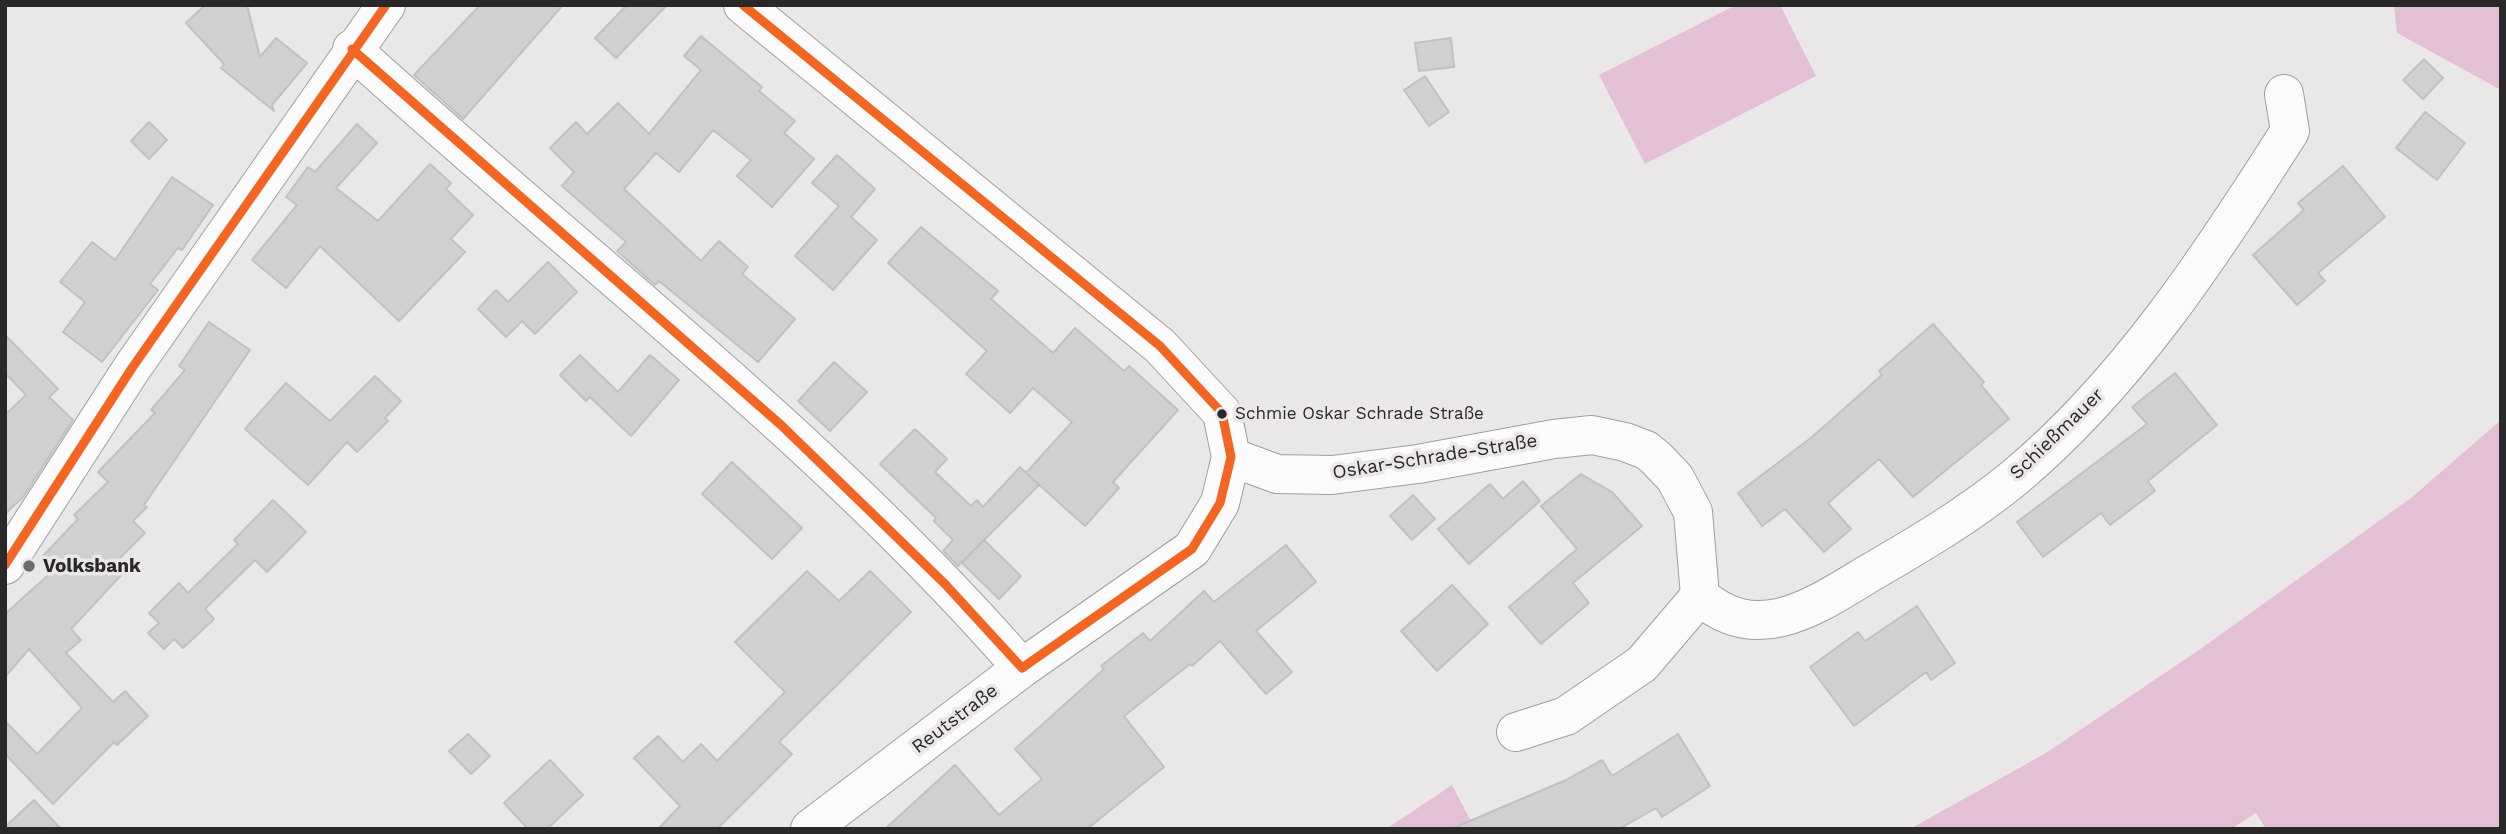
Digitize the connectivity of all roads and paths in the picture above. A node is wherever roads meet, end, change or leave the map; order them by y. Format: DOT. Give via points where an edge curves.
graph roads {
  1 [pos="386,5"];
  2 [pos="743,5"];
  3 [pos="352,49"];
  4 [pos="2284,94"];
  5 [pos="1231,457"];
  6 [pos="5,565"];
  7 [pos="1700,596"];
  8 [pos="1022,668"];
  9 [pos="1516,732"];
  10 [pos="810,829"];
  1 -- 3 [label="street"];
  2 -- 5 [label="street" via="1160,346 1222,413"];
  3 -- 6 [label="street" via="132,368"];
  3 -- 8 [label="street" via="445,134 658,313 877,515"];
  4 -- 7 [label="street, Schießmauer" via="2290,131 2176,300 2088,407 2014,478 1946,528 1809,610 1773,620 1748,620 1729,616"];
  5 -- 7 [label="street, Oskar-Schrade-Straße" via="1277,474 1332,474 1418,464 1554,439 1592,435 1625,442 1656,458 1675,478 1693,512"];
  5 -- 8 [label="street, Reutstraße" via="1220,503 1192,550"];
  7 -- 9 [label="street" via="1642,664 1566,716"];
  8 -- 10 [label="street, Reutstraße"];
}
